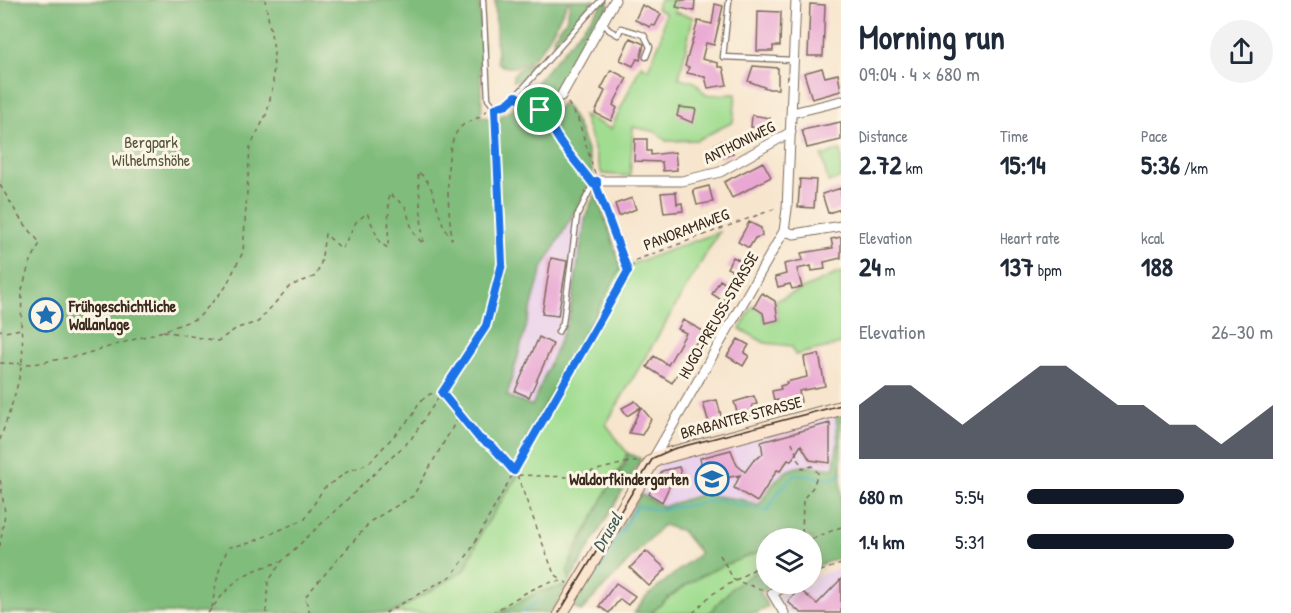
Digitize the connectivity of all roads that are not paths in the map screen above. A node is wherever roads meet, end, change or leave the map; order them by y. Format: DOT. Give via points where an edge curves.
graph roads {
  1 [pos="483,0"];
  2 [pos="601,0"];
  3 [pos="615,0"];
  4 [pos="796,0"];
  5 [pos="729,1"];
  6 [pos="603,22"];
  7 [pos="646,57"];
  8 [pos="793,60"];
  9 [pos="561,96"];
  10 [pos="841,101"];
  11 [pos="792,113"];
  12 [pos="791,132"];
  13 [pos="595,179"];
  14 [pos="841,226"];
  15 [pos="784,231"];
  16 [pos="558,332"];
  17 [pos="841,408"];
  18 [pos="651,463"];
  19 [pos="773,594"];
  20 [pos="566,611"];
  21 [pos="784,613"];
  1 -- 2 [label="lane" via="488,99 493,106 507,104 516,96"];
  3 -- 6 [label="street"];
  4 -- 8 [label="street, HUGO-PREUSS-STRASSE"];
  5 -- 8 [label="lane" via="723,57"];
  6 -- 7 [label="lane" via="618,35 621,28 644,35 650,47"];
  6 -- 9 [label="street"];
  8 -- 11 [label="street, HUGO-PREUSS-STRASSE"];
  10 -- 11 [label="street"];
  11 -- 12 [label="street, HUGO-PREUSS-STRASSE"];
  12 -- 13 [label="street, ANTHONIWEG" via="720,172 692,179 637,183"];
  12 -- 15 [label="street, HUGO-PREUSS-STRASSE"];
  13 -- 16 [label="lane" via="577,216 563,323"];
  14 -- 15 [label="street" via="794,234"];
  15 -- 18 [label="street, HUGO-PREUSS-STRASSE"];
  17 -- 18 [label="street, BRABANTER STRASSE" via="669,453"];
  18 -- 20 [label="street, HUGO-PREUSS-STRASSE"];
  19 -- 21 [label="street"];
}
